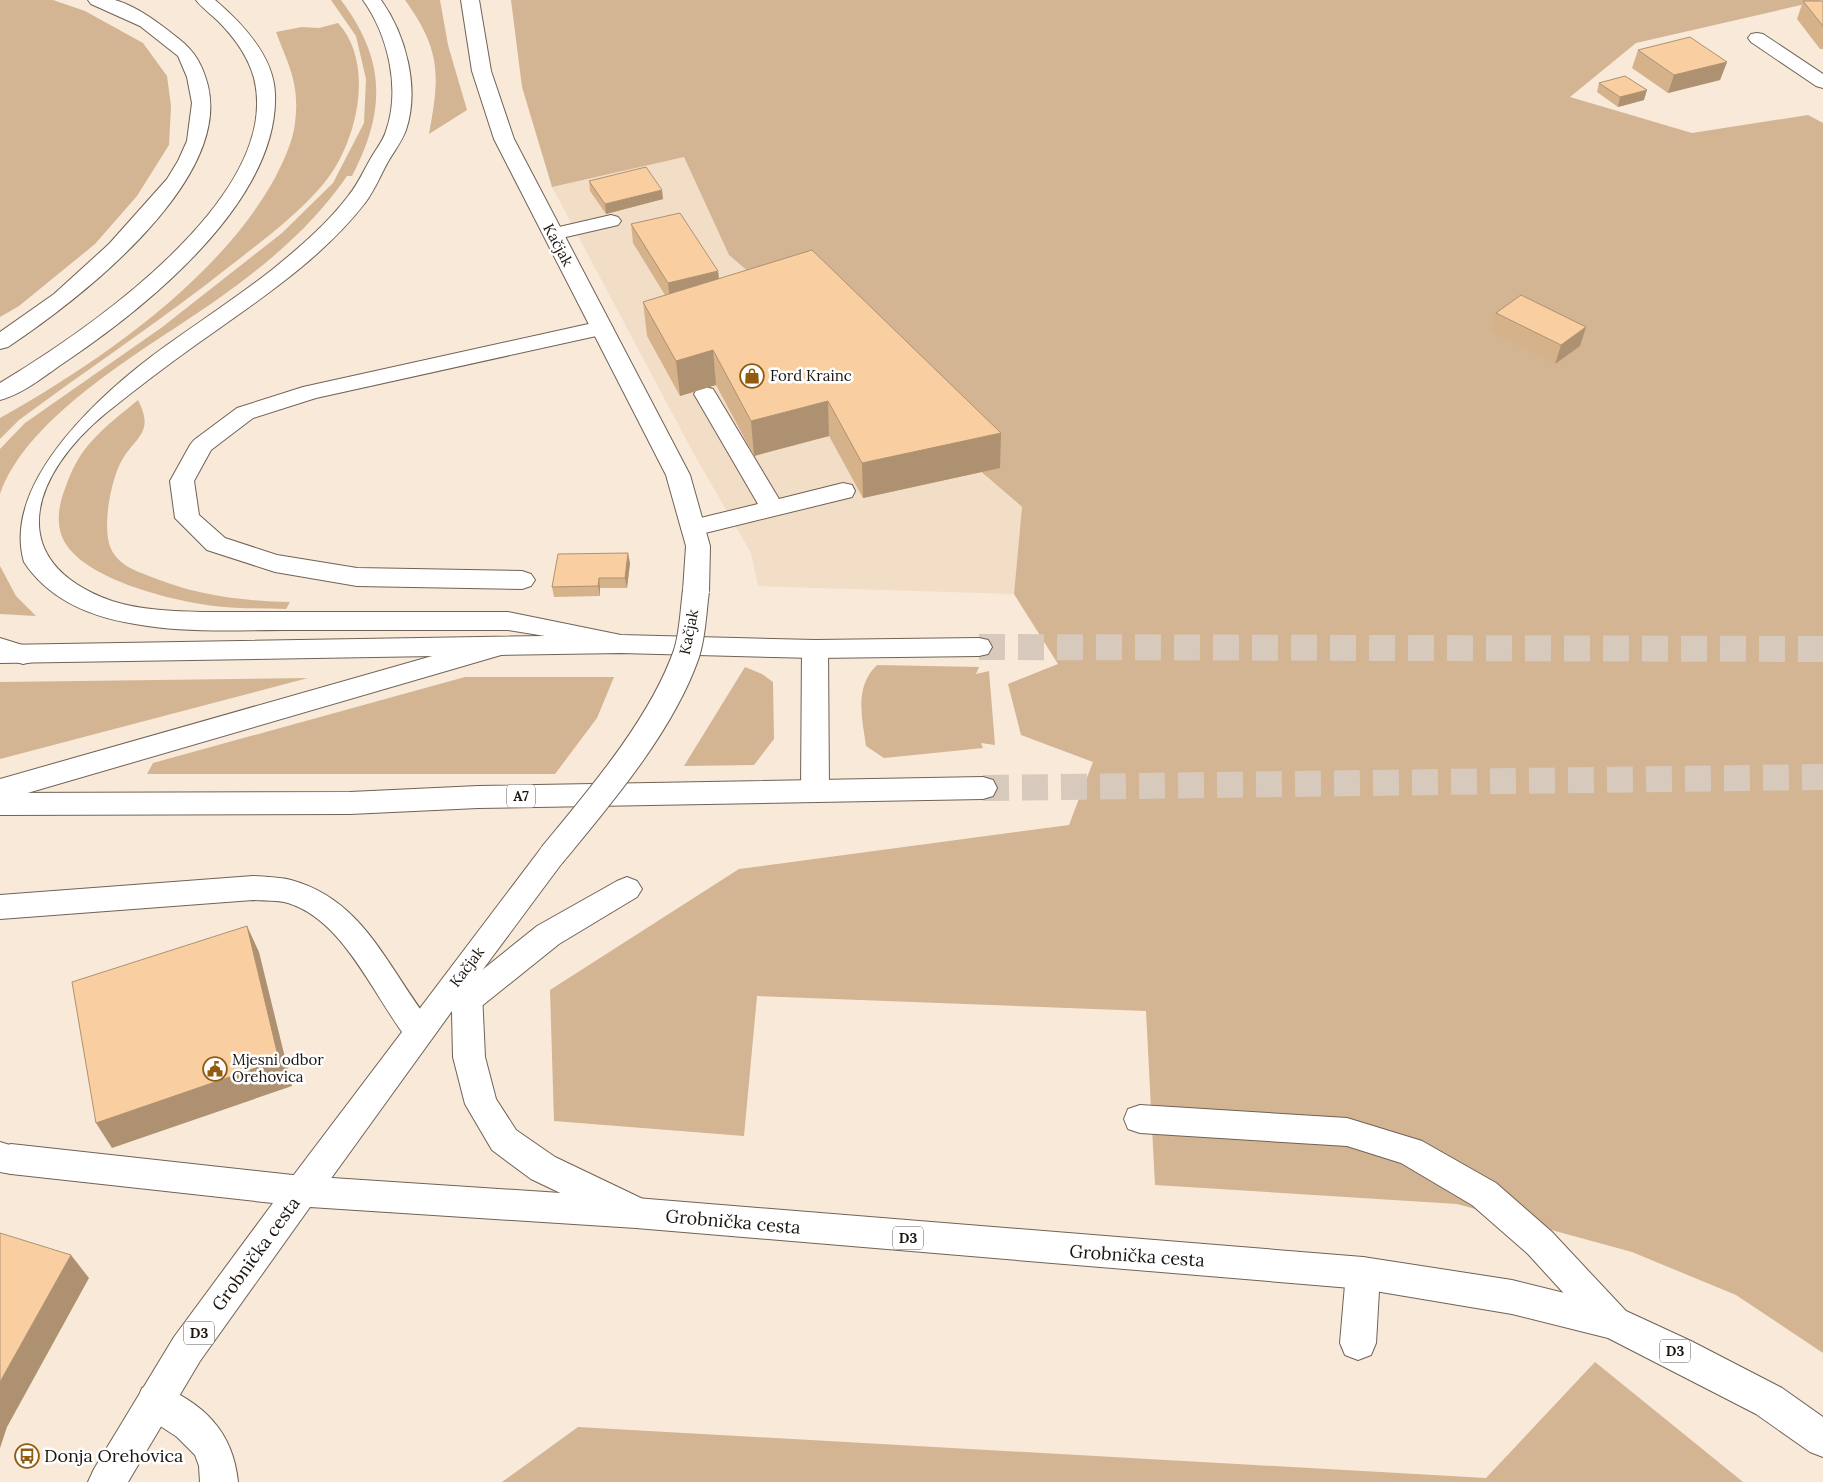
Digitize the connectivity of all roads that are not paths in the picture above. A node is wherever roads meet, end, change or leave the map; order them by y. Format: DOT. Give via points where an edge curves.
graph roads {
  1 [pos="97,0"];
  2 [pos="205,0"];
  3 [pos="372,0"];
  4 [pos="470,0"];
  5 [pos="1757,38"];
  6 [pos="1823,82"];
  7 [pos="611,220"];
  8 [pos="553,234"];
  9 [pos="602,328"];
  10 [pos="0,342"];
  11 [pos="0,393"];
  12 [pos="705,394"];
  13 [pos="843,491"];
  14 [pos="772,508"];
  15 [pos="693,528"];
  16 [pos="522,580"];
  17 [pos="621,644"];
  18 [pos="499,646"];
  19 [pos="979,647"];
  20 [pos="815,649"];
  21 [pos="8,652"];
  22 [pos="983,788"];
  23 [pos="0,790"];
  24 [pos="815,791"];
  25 [pos="0,804"];
  26 [pos="59,805"];
  27 [pos="0,813"];
  28 [pos="627,889"];
  29 [pos="0,907"];
  30 [pos="466,969"];
  31 [pos="467,1000"];
  32 [pos="418,1031"];
  33 [pos="1140,1118"];
  34 [pos="4,1156"];
  35 [pos="302,1191"];
  36 [pos="636,1213"];
  37 [pos="1363,1272"];
  38 [pos="1613,1322"];
  39 [pos="1358,1342"];
  40 [pos="155,1401"];
  41 [pos="1823,1439"];
  42 [pos="108,1482"];
  43 [pos="219,1482"];
  1 -- 10 [label="main road" via="150,23 186,53 198,82 203,116 192,152 170,189 126,241 84,282"];
  2 -- 11 [label="main road" via="233,24 255,54 266,92 264,132 245,176 214,221 171,267 112,319"];
  3 -- 17 [label="main road" via="391,34 402,85 396,131 357,198 304,254 148,368 85,418 69,435 44,467 27,497 23,522 29,548 38,565 73,595 100,607 135,616 202,622 508,621"];
  4 -- 8 [label="main road, Kačjak" via="473,38 483,84 504,139"];
  5 -- 6 [label="main road"];
  7 -- 8 [label="main road"];
  8 -- 9 [label="main road, Kačjak"];
  9 -- 15 [label="main road, Kačjak" via="678,475"];
  9 -- 16 [label="main road" via="310,392 246,413 202,445 182,481 187,518 216,544 275,564 357,577"];
  12 -- 14 [label="main road"];
  13 -- 14 [label="main road"];
  14 -- 15 [label="main road"];
  15 -- 30 [label="main road, Kačjak, bridge" via="698,546 696,591 684,660 664,699 605,789"];
  17 -- 18 [label="main road"];
  17 -- 20 [label="main road"];
  18 -- 21 [label="main road"];
  18 -- 23 [label="main road"];
  19 -- 20 [label="main road"];
  20 -- 24 [label="main road"];
  22 -- 24 [label="main road, A7"];
  24 -- 26 [label="main road, A7" via="478,797 350,803"];
  25 -- 26 [label="main road, A7"];
  26 -- 27 [label="main road"];
  28 -- 31 [label="main road" via="548,935"];
  29 -- 32 [label="main road" via="253,888 291,892 320,904 340,919 365,950 393,998"];
  30 -- 31 [label="main road"];
  30 -- 32 [label="main road, Kačjak"];
  31 -- 36 [label="main road" via="469,1057 475,1083 481,1104 504,1140 543,1168"];
  32 -- 35 [label="main road, Kačjak"];
  33 -- 38 [label="main road" via="1347,1132 1410,1151 1484,1194 1540,1243"];
  34 -- 35 [label="main road"];
  35 -- 36 [label="main road, Grobnička cesta / D3"];
  35 -- 40 [label="main road, Grobnička cesta / D3" via="187,1349"];
  36 -- 37 [label="main road, Grobnička cesta / D3"];
  37 -- 38 [label="main road, Grobnička cesta / D3" via="1512,1297"];
  37 -- 39 [label="main road"];
  38 -- 41 [label="main road, D3" via="1769,1401"];
  40 -- 42 [label="main road, Grobnička cesta / D3"];
  40 -- 43 [label="main road" via="198,1429 215,1451"];
}
